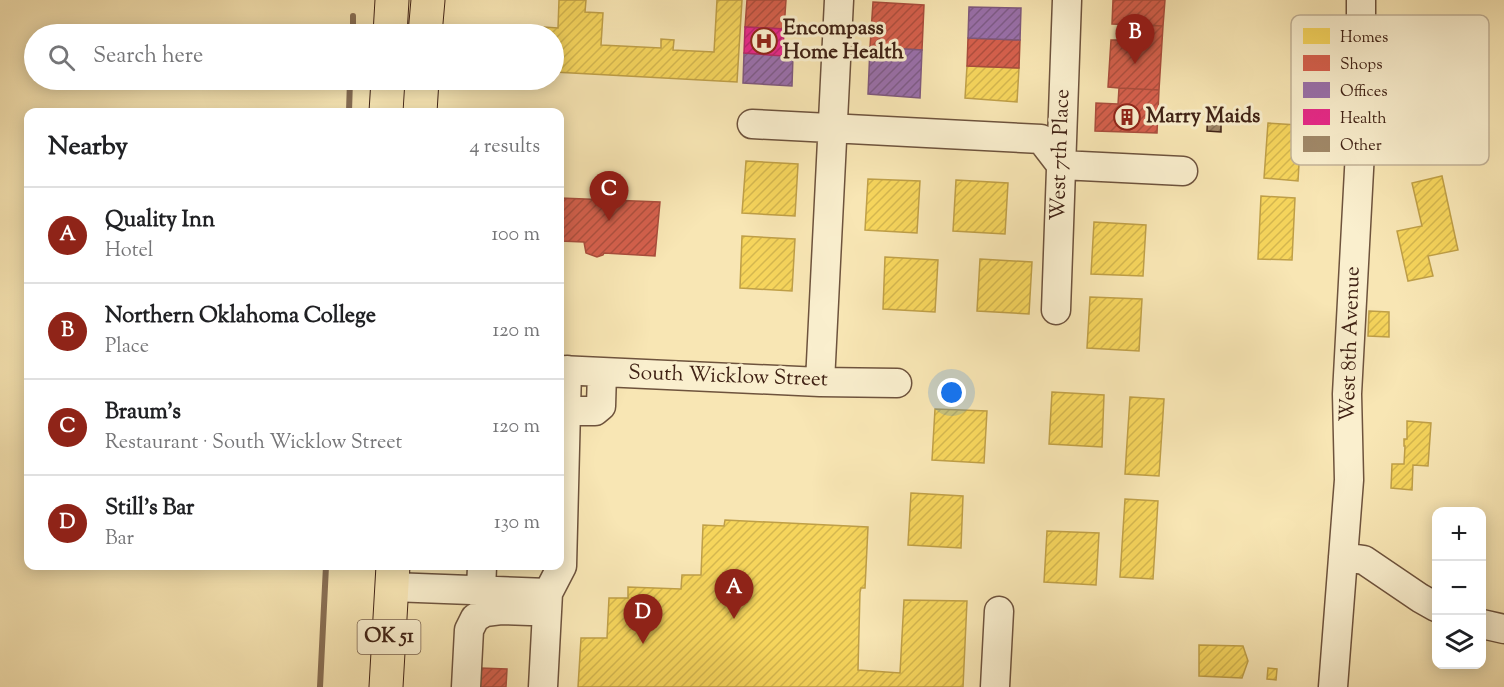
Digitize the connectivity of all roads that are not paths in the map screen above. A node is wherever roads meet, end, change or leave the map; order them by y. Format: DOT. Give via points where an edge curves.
graph roads {
  1 [pos="392,0"];
  2 [pos="428,0"];
  3 [pos="839,0"];
  4 [pos="1067,0"];
  5 [pos="391,24"];
  6 [pos="427,24"];
  7 [pos="387,90"];
  8 [pos="421,90"];
  9 [pos="386,108"];
  10 [pos="420,108"];
  11 [pos="752,123"];
  12 [pos="832,128"];
  13 [pos="1061,165"];
  14 [pos="1359,165"];
  15 [pos="1183,171"];
  16 [pos="1056,310"];
  17 [pos="564,370"];
  18 [pos="602,372"];
  19 [pos="820,381"];
  20 [pos="897,383"];
  21 [pos="564,384"];
  22 [pos="566,411"];
  23 [pos="564,456"];
  24 [pos="1343,557"];
  25 [pos="556,570"];
  26 [pos="392,573"];
  27 [pos="481,578"];
  28 [pos="547,603"];
  29 [pos="1432,604"];
  30 [pos="999,611"];
  31 [pos="1486,625"];
  32 [pos="1504,629"];
  33 [pos="386,687"];
  34 [pos="466,687"];
  35 [pos="543,687"];
  36 [pos="995,687"];
  37 [pos="1332,687"];
  1 -- 5 [label="highway"];
  2 -- 6 [label="highway"];
  3 -- 12 [label="street"];
  4 -- 13 [label="street, West 7th Place"];
  7 -- 9 [label="highway"];
  8 -- 10 [label="highway"];
  11 -- 12 [label="street"];
  12 -- 13 [label="street" via="1041,139"];
  12 -- 19 [label="street"];
  13 -- 15 [label="street"];
  13 -- 16 [label="street, West 7th Place"];
  14 -- 24 [label="street, West 8th Avenue"];
  17 -- 18 [label="street, South Wicklow Street"];
  18 -- 19 [label="street, South Wicklow Street"];
  18 -- 22 [label="street" via="601,406 595,411"];
  19 -- 20 [label="street, South Wicklow Street"];
  21 -- 22 [label="street"];
  22 -- 23 [label="street"];
  24 -- 29 [label="street" via="1364,560"];
  24 -- 37 [label="street, West 8th Avenue"];
  25 -- 28 [label="street"];
  26 -- 27 [label="street"];
  26 -- 33 [label="highway, OK 51"];
  27 -- 28 [label="street"];
  28 -- 34 [label="street" via="484,612 475,618 469,630"];
  28 -- 35 [label="street"];
  30 -- 36 [label="street"];
  31 -- 32 [label="street"];
}
